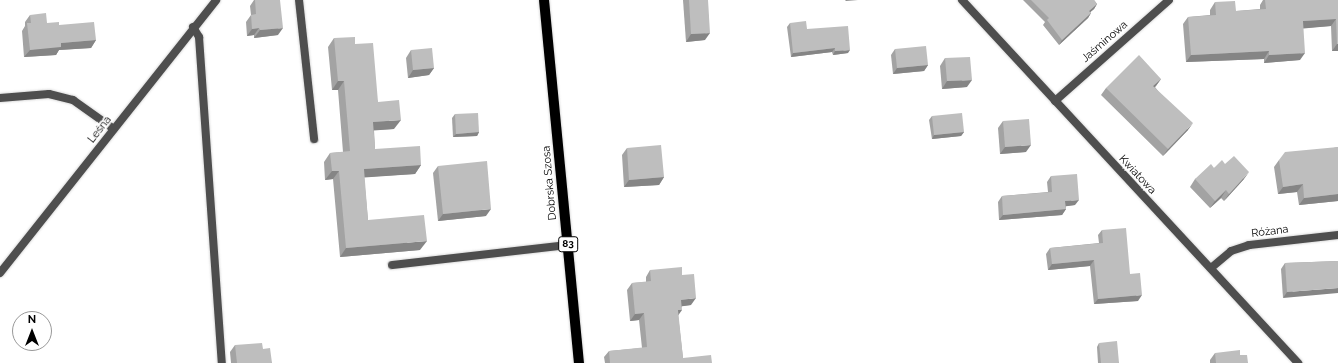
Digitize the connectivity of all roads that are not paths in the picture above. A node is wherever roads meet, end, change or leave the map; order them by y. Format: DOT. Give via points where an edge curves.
graph roads {
  1 [pos="216,0"];
  2 [pos="299,0"];
  3 [pos="544,0"];
  4 [pos="962,0"];
  5 [pos="1169,0"];
  6 [pos="193,27"];
  7 [pos="0,98"];
  8 [pos="1054,101"];
  9 [pos="114,129"];
  10 [pos="314,139"];
  11 [pos="1338,235"];
  12 [pos="568,245"];
  13 [pos="392,265"];
  14 [pos="1211,268"];
  15 [pos="0,273"];
  16 [pos="222,363"];
  17 [pos="579,363"];
  18 [pos="1298,363"];
  1 -- 6 [label="street, Leśna"];
  2 -- 10 [label="street"];
  3 -- 12 [label="main road, Dobrska Szosa / 83"];
  4 -- 8 [label="street, Kwiatowa"];
  5 -- 8 [label="street, Jaśminowa"];
  6 -- 9 [label="street, Leśna"];
  6 -- 16 [label="street" via="199,37"];
  7 -- 9 [label="street" via="49,94 74,100"];
  8 -- 14 [label="street, Kwiatowa"];
  9 -- 15 [label="street, Leśna"];
  11 -- 14 [label="street, Różana" via="1249,245 1231,251"];
  12 -- 13 [label="street"];
  12 -- 17 [label="main road, Dobrska Szosa / 83"];
  14 -- 18 [label="street, Kwiatowa"];
}
